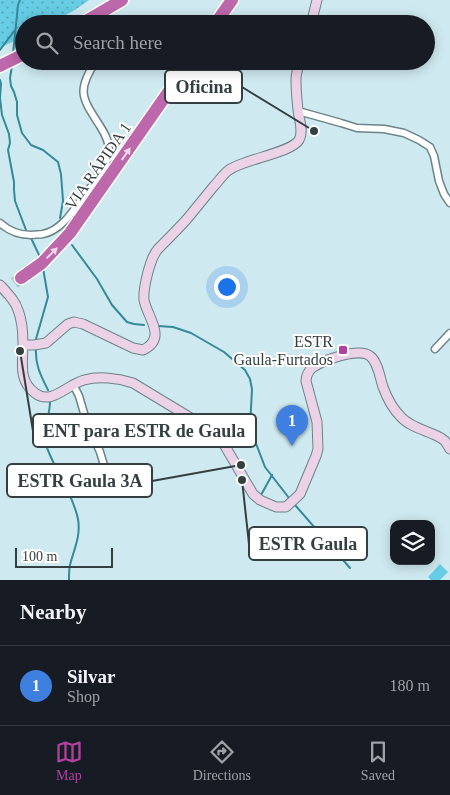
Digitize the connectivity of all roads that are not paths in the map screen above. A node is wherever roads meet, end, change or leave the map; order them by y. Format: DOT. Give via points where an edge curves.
graph roads {
  1 [pos="122,0"];
  2 [pos="232,0"];
  3 [pos="317,0"];
  4 [pos="97,15"];
  5 [pos="221,15"];
  6 [pos="313,15"];
  7 [pos="15,58"];
  8 [pos="0,66"];
  9 [pos="90,70"];
  10 [pos="174,70"];
  11 [pos="184,70"];
  12 [pos="298,70"];
  13 [pos="172,74"];
  14 [pos="298,111"];
  15 [pos="450,203"];
  16 [pos="0,223"];
  17 [pos="21,278"];
  18 [pos="0,285"];
  19 [pos="450,333"];
  20 [pos="23,345"];
  21 [pos="435,349"];
  22 [pos="74,384"];
  23 [pos="450,449"];
  24 [pos="106,472"];
  1 -- 4 [label="highway"];
  2 -- 5 [label="highway"];
  3 -- 6 [label="main road"];
  7 -- 8 [label="highway"];
  9 -- 16 [label="street" via="83,97 107,139 104,168 67,219 50,231 21,234"];
  10 -- 13 [label="street"];
  17 -- 11 [label="highway, VIA RÁPIDA 1, one-way" via="51,254 70,233"];
  12 -- 14 [label="main road"];
  14 -- 15 [label="street" via="356,128 404,132 419,140 430,148 434,156 439,181"];
  14 -- 20 [label="main road" via="302,130 297,142 289,148 238,165 222,176 154,254 144,296 156,332 148,348 133,348 74,322 46,343"];
  18 -- 20 [label="main road" via="18,308"];
  19 -- 21 [label="street"];
  20 -- 22 [label="main road" via="23,377 34,393 53,396"];
  22 -- 23 [label="main road" via="95,378 133,383 198,422 225,446 253,494 276,507 286,507 300,494 318,449 317,422 306,375 312,368 338,357 358,352 370,355 388,398 402,418 442,438"];
  22 -- 24 [label="street"];
}
